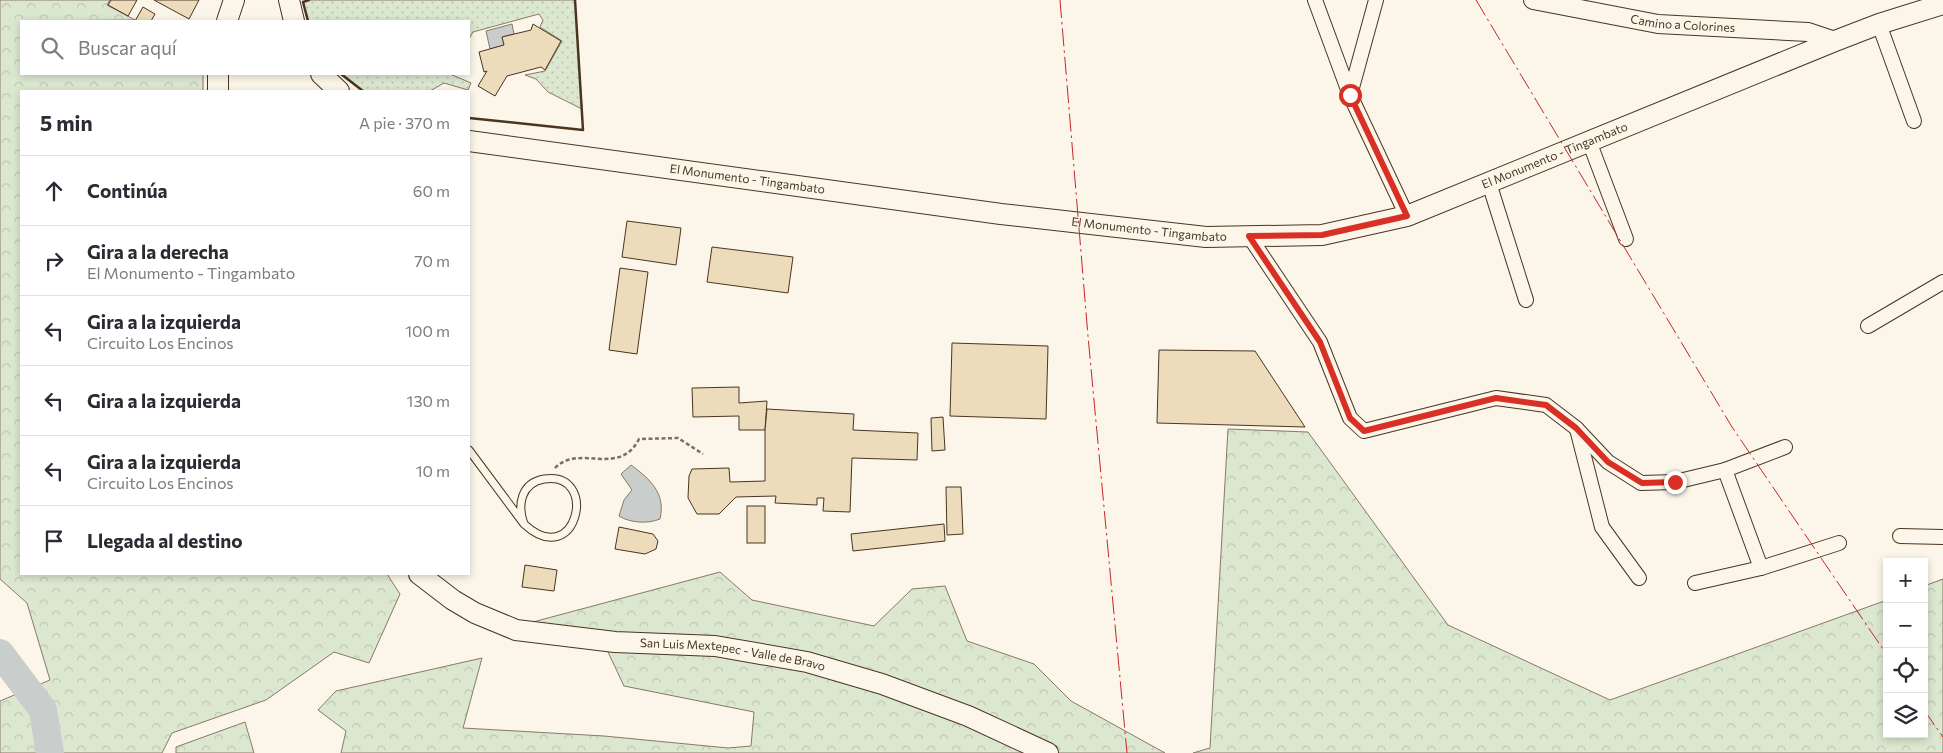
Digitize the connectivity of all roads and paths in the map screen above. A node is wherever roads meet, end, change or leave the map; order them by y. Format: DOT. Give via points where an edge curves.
graph roads {
  1 [pos="234,0"];
  2 [pos="289,0"];
  3 [pos="1315,0"];
  4 [pos="1376,0"];
  5 [pos="1533,0"];
  6 [pos="1943,4"];
  7 [pos="227,20"];
  8 [pos="294,20"];
  9 [pos="1879,24"];
  10 [pos="1835,41"];
  11 [pos="218,75"];
  12 [pos="322,75"];
  13 [pos="218,90"];
  14 [pos="338,90"];
  15 [pos="1350,95"];
  16 [pos="1914,121"];
  17 [pos="1589,141"];
  18 [pos="470,142"];
  19 [pos="1489,183"];
  20 [pos="1407,216"];
  21 [pos="1249,236"];
  22 [pos="1626,239"];
  23 [pos="1943,282"];
  24 [pos="1526,300"];
  25 [pos="1868,326"];
  26 [pos="1576,428"];
  27 [pos="1785,447"];
  28 [pos="470,451"];
  29 [pos="703,454"];
  30 [pos="1725,470"];
  31 [pos="550,478"];
  32 [pos="524,524"];
  33 [pos="1900,536"];
  34 [pos="1943,537"];
  35 [pos="1839,544"];
  36 [pos="1761,568"];
  37 [pos="420,575"];
  38 [pos="1639,578"];
  39 [pos="1695,583"];
  40 [pos="1048,753"];
  1 -- 7 [label="main road"];
  2 -- 8 [label="main road"];
  3 -- 15 [label="street"];
  4 -- 15 [label="street"];
  5 -- 10 [label="street, Camino a Colorines" via="1658,24 1808,32"];
  6 -- 9 [label="main road, El Monumento - Tingambato"];
  9 -- 10 [label="main road, El Monumento - Tingambato"];
  9 -- 16 [label="street"];
  10 -- 17 [label="main road, El Monumento - Tingambato"];
  11 -- 13 [label="main road"];
  12 -- 14 [label="main road"];
  15 -- 20 [label="street"];
  17 -- 19 [label="main road, El Monumento - Tingambato"];
  17 -- 22 [label="street"];
  18 -- 21 [label="main road, El Monumento - Tingambato" via="1000,214 1206,237"];
  19 -- 20 [label="main road, El Monumento - Tingambato"];
  19 -- 24 [label="street"];
  20 -- 21 [label="main road, El Monumento - Tingambato" via="1322,235"];
  21 -- 26 [label="street" via="1320,342 1350,418 1364,431 1496,398 1546,405"];
  23 -- 25 [label="street"];
  26 -- 30 [label="street" via="1608,462 1642,483 1675,482"];
  26 -- 38 [label="street" via="1602,527"];
  27 -- 30 [label="street"];
  28 -- 32 [label="lane"];
  29 -- 31 [label="path" via="678,438 639,439 625,455 564,462 555,468"];
  30 -- 36 [label="street"];
  31 -- 32 [label="lane" via="538,480 527,487 521,498 520,512"];
  31 -- 32 [label="lane" via="564,482 575,493 578,508 574,522 564,533 550,537 535,534"];
  33 -- 34 [label="street"];
  35 -- 36 [label="street"];
  36 -- 39 [label="street"];
  37 -- 40 [label="main road, San Luis Mextepec - Valle de Bravo" via="468,609 516,630 615,642 715,646 807,662 882,684 968,716"];
}
